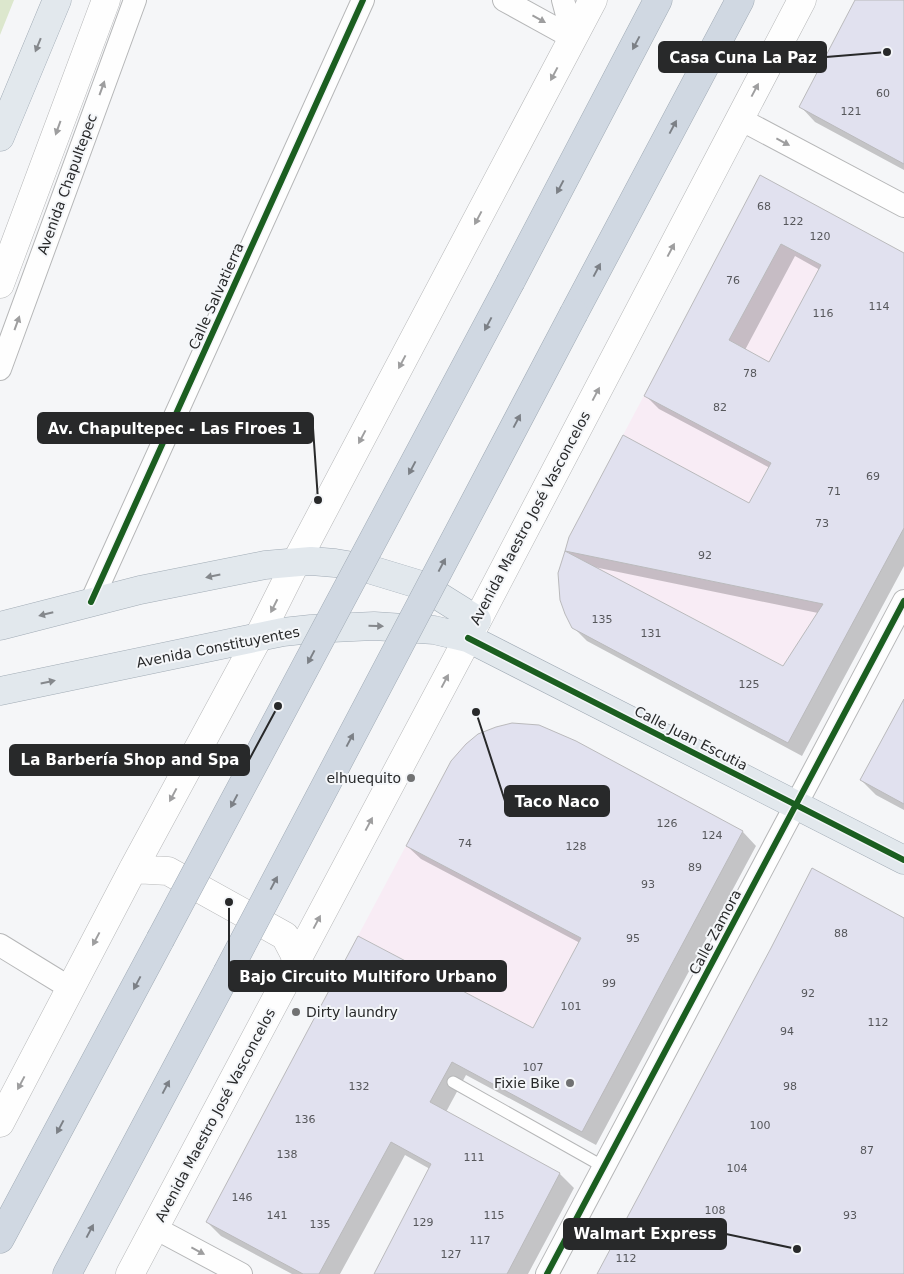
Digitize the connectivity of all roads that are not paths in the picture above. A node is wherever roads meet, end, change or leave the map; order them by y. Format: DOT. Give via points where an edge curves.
graph roads {
  1 [pos="57,0"];
  2 [pos="106,0"];
  3 [pos="135,0"];
  4 [pos="363,0"];
  5 [pos="504,0"];
  6 [pos="563,0"];
  7 [pos="592,0"];
  8 [pos="658,0"];
  9 [pos="740,0"];
  10 [pos="802,0"];
  11 [pos="573,38"];
  12 [pos="740,119"];
  13 [pos="0,137"];
  14 [pos="904,206"];
  15 [pos="0,284"];
  16 [pos="0,369"];
  17 [pos="296,562"];
  18 [pos="904,601"];
  19 [pos="92,602"];
  20 [pos="0,626"];
  21 [pos="472,629"];
  22 [pos="258,638"];
  23 [pos="0,692"];
  24 [pos="796,805"];
  25 [pos="904,860"];
  26 [pos="133,868"];
  27 [pos="0,944"];
  28 [pos="297,960"];
  29 [pos="70,988"];
  30 [pos="453,1082"];
  31 [pos="0,1123"];
  32 [pos="604,1168"];
  33 [pos="155,1228"];
  34 [pos="0,1239"];
  35 [pos="67,1274"];
  36 [pos="130,1274"];
  37 [pos="242,1274"];
  38 [pos="547,1274"];
  1 -- 13 [label="main road, one-way"];
  2 -- 15 [label="main road, Avenida Chapultepec, one-way"];
  16 -- 3 [label="street, Avenida Chapultepec, one-way"];
  4 -- 19 [label="street, Calle Salvatierra"];
  5 -- 11 [label="street, one-way"];
  6 -- 11 [label="street"];
  7 -- 11 [label="main road"];
  8 -- 34 [label="highway, one-way, bridge"];
  35 -- 9 [label="highway, one-way, bridge"];
  12 -- 10 [label="main road, Avenida Maestro José Vasconcelos, one-way"];
  11 -- 17 [label="main road, one-way"];
  12 -- 14 [label="street, one-way"];
  21 -- 12 [label="main road, Avenida Maestro José Vasconcelos, one-way"];
  17 -- 19 [label="main road, one-way" via="265,565"];
  17 -- 21 [label="main road" via="365,568 421,585"];
  17 -- 22 [label="main road, one-way"];
  18 -- 24 [label="street, Calle Zamora"];
  19 -- 20 [label="main road, one-way"];
  22 -- 21 [label="main road, Avenida Constituyentes, one-way" via="311,629 374,626"];
  21 -- 24 [label="main road, Calle Juan Escutia"];
  28 -- 21 [label="main road, Avenida Maestro José Vasconcelos, one-way"];
  23 -- 22 [label="main road, Avenida Constituyentes, one-way"];
  22 -- 26 [label="main road, one-way"];
  24 -- 25 [label="main road, Calle Juan Escutia"];
  24 -- 32 [label="street, Calle Zamora"];
  26 -- 28 [label="main road" via="168,871 285,936"];
  26 -- 29 [label="main road, one-way"];
  27 -- 29 [label="street"];
  28 -- 33 [label="main road, Avenida Maestro José Vasconcelos"];
  29 -- 31 [label="main road, one-way"];
  30 -- 32 [label="lane"];
  32 -- 38 [label="street, Calle Zamora"];
  33 -- 36 [label="main road, Avenida Maestro José Vasconcelos"];
  33 -- 37 [label="street, one-way"];
}
